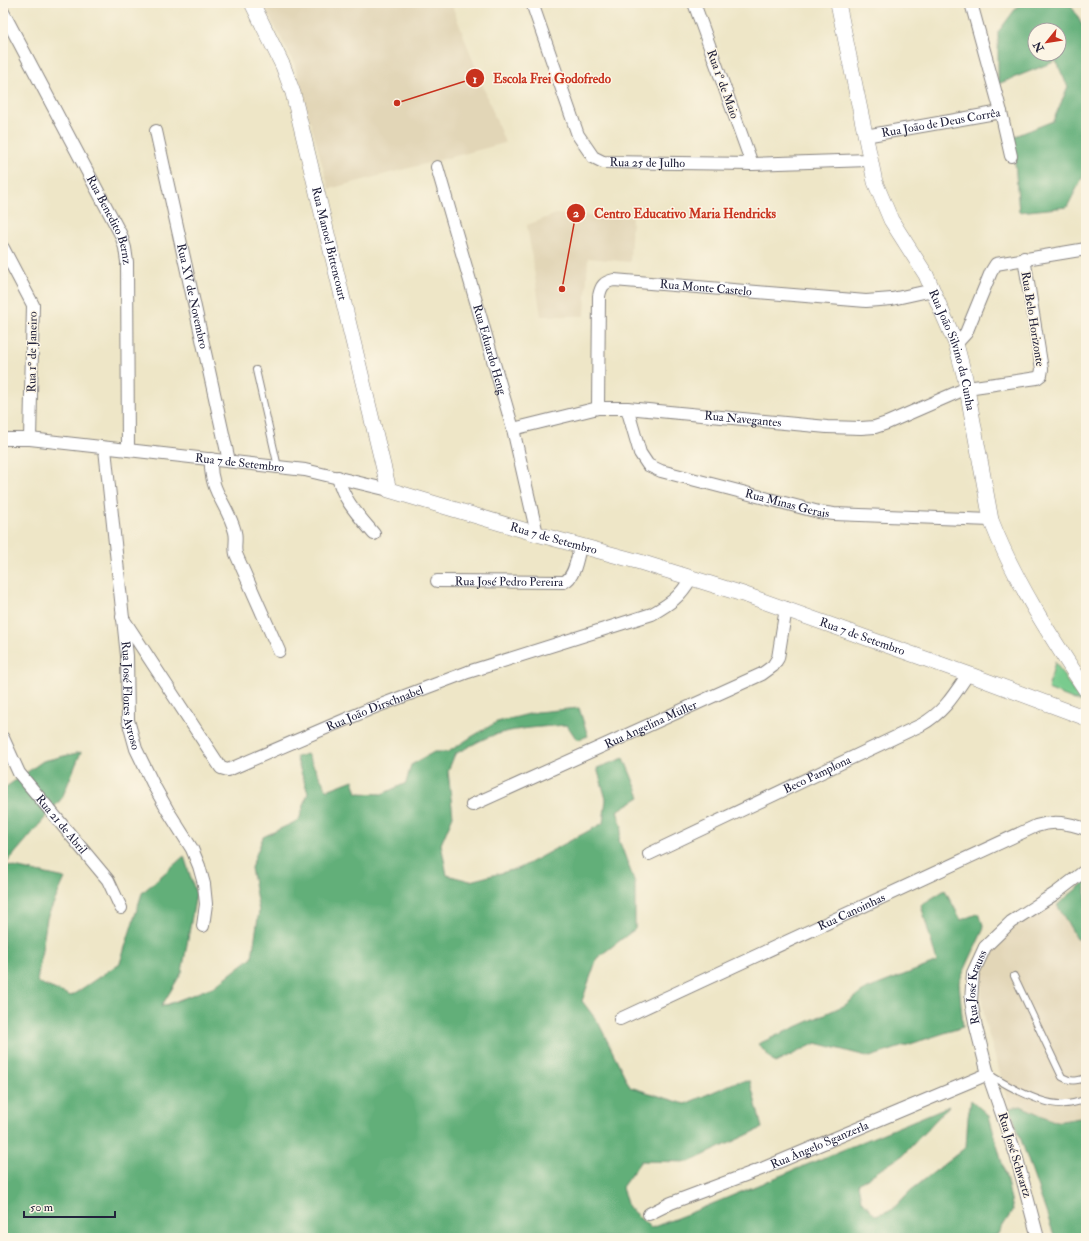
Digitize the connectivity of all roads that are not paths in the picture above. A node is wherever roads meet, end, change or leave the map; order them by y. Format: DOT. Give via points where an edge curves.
graph roads {
  1 [pos="252,3"];
  2 [pos="532,3"];
  3 [pos="694,3"];
  4 [pos="838,3"];
  5 [pos="971,3"];
  6 [pos="3,12"];
  7 [pos="1001,112"];
  8 [pos="156,131"];
  9 [pos="865,136"];
  10 [pos="1011,156"];
  11 [pos="869,160"];
  12 [pos="752,164"];
  13 [pos="437,167"];
  14 [pos="3,248"];
  15 [pos="1086,249"];
  16 [pos="1024,258"];
  17 [pos="933,290"];
  18 [pos="956,344"];
  19 [pos="256,370"];
  20 [pos="966,388"];
  21 [pos="598,408"];
  22 [pos="627,408"];
  23 [pos="513,429"];
  24 [pos="3,440"];
  25 [pos="30,440"];
  26 [pos="105,449"];
  27 [pos="128,450"];
  28 [pos="211,459"];
  29 [pos="229,460"];
  30 [pos="278,467"];
  31 [pos="338,477"];
  32 [pos="389,490"];
  33 [pos="991,520"];
  34 [pos="374,534"];
  35 [pos="536,534"];
  36 [pos="580,547"];
  37 [pos="691,578"];
  38 [pos="437,582"];
  39 [pos="786,608"];
  40 [pos="122,617"];
  41 [pos="279,650"];
  42 [pos="968,674"];
  43 [pos="1086,690"];
  44 [pos="1084,712"];
  45 [pos="3,738"];
  46 [pos="472,805"];
  47 [pos="1086,829"];
  48 [pos="649,854"];
  49 [pos="1086,870"];
  50 [pos="121,908"];
  51 [pos="203,926"];
  52 [pos="1014,976"];
  53 [pos="620,1019"];
  54 [pos="988,1074"];
  55 [pos="1086,1078"];
  56 [pos="1086,1100"];
  57 [pos="649,1214"];
  58 [pos="1038,1238"];
  1 -- 32 [label="street, Rua Manoel Bittencourt" via="283,66 293,93"];
  2 -- 12 [label="street, Rua 25 de Julho" via="578,135 593,157 603,162 617,163"];
  3 -- 12 [label="street, Rua 1º de Maio"];
  4 -- 9 [label="street, Rua João Silvino da Cunha"];
  5 -- 7 [label="street, Rua João de Deus Corrêa"];
  6 -- 27 [label="street, Rua Benedito Bernz" via="126,248"];
  7 -- 9 [label="street, Rua João de Deus Corrêa"];
  7 -- 10 [label="street"];
  8 -- 29 [label="street, Rua XV de Novembro"];
  9 -- 11 [label="street, Rua João Silvino da Cunha"];
  11 -- 12 [label="street, Rua 25 de Julho"];
  11 -- 17 [label="street, Rua João Silvino da Cunha" via="891,220"];
  13 -- 23 [label="street, Rua Eduardo Heng"];
  14 -- 25 [label="street, Rua 1º de Janeiro" via="33,305"];
  15 -- 16 [label="street"];
  16 -- 18 [label="street" via="1002,262 993,268 966,333"];
  16 -- 20 [label="street, Rua Belo Horizonte" via="1041,375 1037,378"];
  17 -- 18 [label="street, Rua João Silvino da Cunha"];
  17 -- 21 [label="street, Rua Monte Castelo" via="892,299 866,301 614,280 606,282 600,288 599,296"];
  18 -- 20 [label="street, Rua João Silvino da Cunha"];
  19 -- 30 [label="lane"];
  20 -- 22 [label="street, Rua Navegantes" via="887,423 861,428"];
  20 -- 33 [label="street, Rua João Silvino da Cunha"];
  21 -- 22 [label="street, Rua Navegantes"];
  21 -- 23 [label="street, Rua Navegantes"];
  22 -- 33 [label="street, Rua Minas Gerais" via="640,454 648,465 661,471 819,512"];
  23 -- 35 [label="street, Rua Eduardo Heng"];
  24 -- 25 [label="street, Rua 7 de Setembro"];
  25 -- 26 [label="street, Rua 7 de Setembro"];
  26 -- 27 [label="street, Rua 7 de Setembro"];
  26 -- 40 [label="street, Rua José Flores Ayroso"];
  27 -- 28 [label="street, Rua 7 de Setembro"];
  28 -- 29 [label="street, Rua 7 de Setembro"];
  28 -- 41 [label="street" via="210,473 213,482 236,533 236,554"];
  29 -- 30 [label="street, Rua 7 de Setembro"];
  30 -- 31 [label="street, Rua 7 de Setembro"];
  31 -- 32 [label="street, Rua 7 de Setembro"];
  31 -- 34 [label="street" via="346,500"];
  32 -- 35 [label="street, Rua 7 de Setembro"];
  33 -- 43 [label="street, Rua João Silvino da Cunha" via="999,542 1019,578"];
  35 -- 36 [label="street, Rua 7 de Setembro"];
  36 -- 37 [label="street, Rua 7 de Setembro"];
  36 -- 38 [label="street, Rua José Pedro Pereira" via="569,580 564,582"];
  37 -- 39 [label="street, Rua 7 de Setembro"];
  37 -- 40 [label="street, Rua João Dirschnabel" via="679,596 652,614 468,672 370,709 228,770 221,768"];
  39 -- 42 [label="street, Rua 7 de Setembro"];
  39 -- 46 [label="street, Rua Angelina Müller" via="778,658 773,666 762,674"];
  40 -- 51 [label="street, Rua José Flores Ayroso" via="127,656 130,734 154,786 192,849 199,866 206,904"];
  42 -- 44 [label="street, Rua 7 de Setembro"];
  42 -- 48 [label="street, Beco Pamplona" via="946,706 935,717 921,725"];
  45 -- 50 [label="street, Rua 21 de Abril" via="19,773 108,880"];
  47 -- 53 [label="street, Rua Canoinhas" via="1060,822 1036,826"];
  49 -- 54 [label="street, Rua José Krauss" via="1011,922 985,947 974,973 971,1001"];
  52 -- 55 [label="lane" via="1062,1077 1077,1081"];
  54 -- 56 [label="lane" via="1034,1098 1063,1104"];
  54 -- 57 [label="street, Rua Ângelo Sganzerla"];
  54 -- 58 [label="street, Rua José Schwartz" via="1016,1155"];
}
